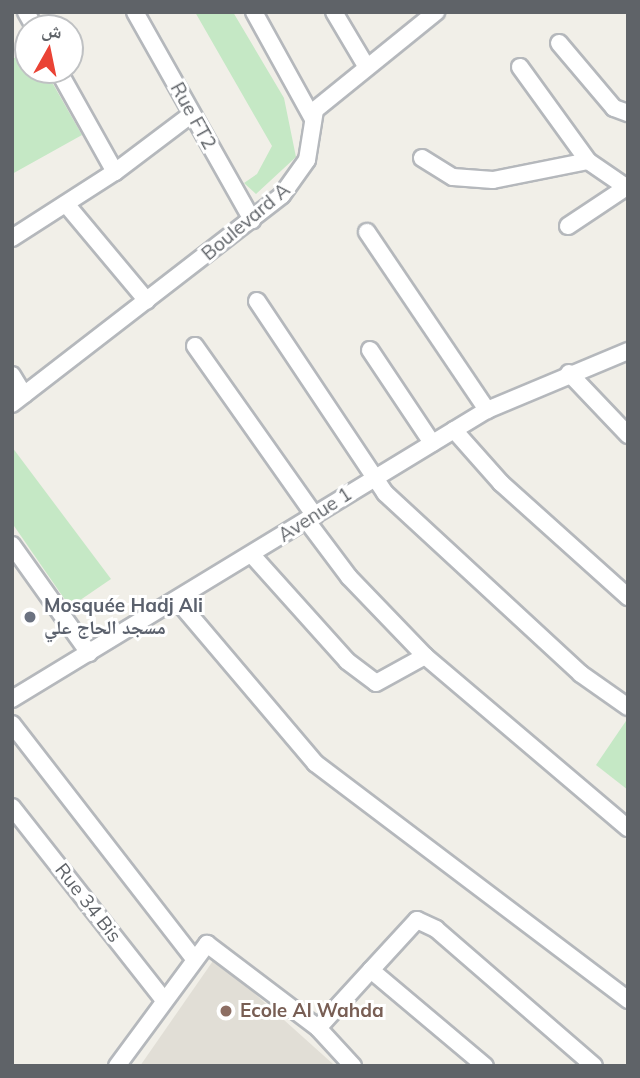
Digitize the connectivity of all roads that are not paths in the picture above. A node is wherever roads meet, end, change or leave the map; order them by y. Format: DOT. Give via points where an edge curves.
graph roads {
  1 [pos="135,12"];
  2 [pos="254,12"];
  3 [pos="334,12"];
  4 [pos="435,13"];
  5 [pos="559,43"];
  6 [pos="366,66"];
  7 [pos="520,66"];
  8 [pos="66,84"];
  9 [pos="628,113"];
  10 [pos="192,114"];
  11 [pos="312,117"];
  12 [pos="422,158"];
  13 [pos="588,161"];
  14 [pos="115,172"];
  15 [pos="627,187"];
  16 [pos="66,204"];
  17 [pos="252,220"];
  18 [pos="568,226"];
  19 [pos="367,232"];
  20 [pos="12,238"];
  21 [pos="146,301"];
  22 [pos="257,301"];
  23 [pos="195,346"];
  24 [pos="370,350"];
  25 [pos="626,355"];
  26 [pos="569,373"];
  27 [pos="12,375"];
  28 [pos="18,400"];
  29 [pos="487,410"];
  30 [pos="454,430"];
  31 [pos="628,435"];
  32 [pos="432,443"];
  33 [pos="374,477"];
  34 [pos="311,518"];
  35 [pos="12,545"];
  36 [pos="252,555"];
  37 [pos="628,597"];
  38 [pos="177,600"];
  39 [pos="89,653"];
  40 [pos="425,656"];
  41 [pos="12,699"];
  42 [pos="628,707"];
  43 [pos="12,724"];
  44 [pos="12,807"];
  45 [pos="628,828"];
  46 [pos="192,957"];
  47 [pos="371,970"];
  48 [pos="163,999"];
  49 [pos="628,1000"];
  50 [pos="318,1028"];
  51 [pos="346,1064"];
  52 [pos="117,1066"];
  53 [pos="485,1066"];
  54 [pos="594,1066"];
  1 -- 10 [label="street, Rue FT2"];
  2 -- 11 [label="street"];
  3 -- 6 [label="street"];
  4 -- 6 [label="street"];
  5 -- 9 [label="street" via="614,108"];
  6 -- 11 [label="street"];
  7 -- 13 [label="street"];
  8 -- 14 [label="street"];
  10 -- 14 [label="street"];
  10 -- 17 [label="street, Rue FT2"];
  11 -- 17 [label="street, Boulevard A" via="298,178"];
  12 -- 13 [label="street" via="453,177 493,180"];
  13 -- 15 [label="street"];
  14 -- 16 [label="street"];
  15 -- 18 [label="street"];
  16 -- 20 [label="street"];
  16 -- 21 [label="street"];
  17 -- 21 [label="street, Boulevard A"];
  19 -- 29 [label="street"];
  21 -- 28 [label="street, Boulevard A"];
  22 -- 33 [label="street"];
  23 -- 34 [label="street"];
  24 -- 32 [label="street"];
  25 -- 26 [label="street, Avenue 1"];
  26 -- 29 [label="street, Avenue 1"];
  26 -- 31 [label="street"];
  27 -- 28 [label="street"];
  29 -- 30 [label="street, Avenue 1"];
  30 -- 32 [label="street, Avenue 1"];
  30 -- 37 [label="street" via="501,483"];
  32 -- 33 [label="street, Avenue 1"];
  33 -- 34 [label="street, Avenue 1"];
  33 -- 42 [label="street" via="428,537"];
  34 -- 36 [label="street, Avenue 1"];
  34 -- 40 [label="street" via="349,577"];
  35 -- 39 [label="street"];
  36 -- 38 [label="street, Avenue 1"];
  36 -- 40 [label="street" via="347,661 376,683"];
  38 -- 39 [label="street, Avenue 1"];
  38 -- 49 [label="street" via="315,763 375,815"];
  39 -- 41 [label="street, Avenue 1"];
  40 -- 45 [label="street"];
  43 -- 46 [label="street"];
  44 -- 48 [label="street, Rue 34 Bis"];
  46 -- 48 [label="street"];
  46 -- 50 [label="street" via="203,945 214,946"];
  47 -- 50 [label="street"];
  47 -- 53 [label="street"];
  47 -- 54 [label="street" via="404,929 422,921"];
  48 -- 52 [label="street"];
  50 -- 51 [label="street"];
}
